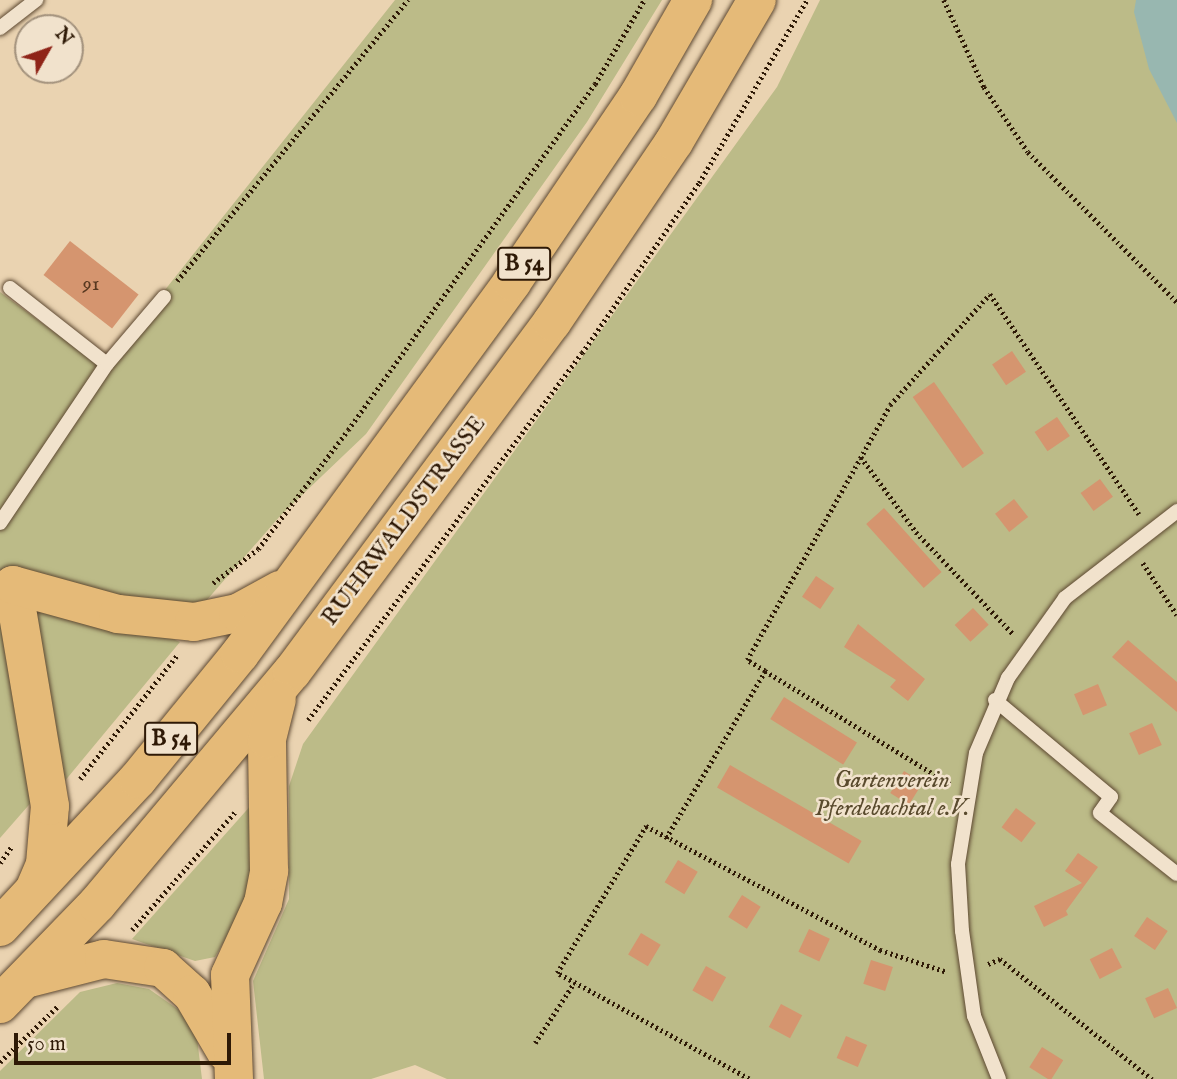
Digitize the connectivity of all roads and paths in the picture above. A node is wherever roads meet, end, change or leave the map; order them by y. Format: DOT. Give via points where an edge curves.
graph roads {
  1 [pos="36,0"];
  2 [pos="408,0"];
  3 [pos="644,0"];
  4 [pos="693,0"];
  5 [pos="757,0"];
  6 [pos="807,0"];
  7 [pos="944,0"];
  8 [pos="0,28"];
  9 [pos="10,288"];
  10 [pos="164,297"];
  11 [pos="1177,302"];
  12 [pos="107,364"];
  13 [pos="861,457"];
  14 [pos="1177,511"];
  15 [pos="0,523"];
  16 [pos="1150,529"];
  17 [pos="1130,543"];
  18 [pos="298,575"];
  19 [pos="196,608"];
  20 [pos="1177,615"];
  21 [pos="1026,647"];
  22 [pos="765,671"];
  23 [pos="292,672"];
  24 [pos="995,700"];
  25 [pos="306,722"];
  26 [pos="966,794"];
  27 [pos="244,802"];
  28 [pos="50,806"];
  29 [pos="666,838"];
  30 [pos="16,841"];
  31 [pos="0,863"];
  32 [pos="1177,874"];
  33 [pos="32,894"];
  34 [pos="0,926"];
  35 [pos="124,939"];
  36 [pos="967,974"];
  37 [pos="574,983"];
  38 [pos="12,992"];
  39 [pos="62,1002"];
  40 [pos="535,1043"];
  41 [pos="0,1062"];
  42 [pos="233,1073"];
  43 [pos="749,1079"];
  44 [pos="999,1079"];
  45 [pos="1152,1079"];
  1 -- 8 [label="lane"];
  2 -- 10 [label="path"];
  3 -- 19 [label="path" via="588,94 348,430 258,549"];
  4 -- 18 [label="highway, B 54" via="638,96 512,282"];
  5 -- 23 [label="highway, RUHRWALDSTRASSE / B 54" via="674,142 552,322"];
  6 -- 25 [label="path" via="699,183 582,354"];
  7 -- 11 [label="path" via="984,87 1028,152"];
  9 -- 12 [label="lane"];
  10 -- 12 [label="lane"];
  12 -- 15 [label="lane"];
  13 -- 16 [label="path" via="890,405 990,294"];
  13 -- 21 [label="path" via="916,531"];
  13 -- 22 [label="path" via="747,660"];
  14 -- 16 [label="lane"];
  16 -- 17 [label="lane"];
  17 -- 20 [label="path"];
  17 -- 21 [label="lane" via="1065,598"];
  18 -- 19 [label="highway" via="259,605"];
  18 -- 33 [label="highway, B 54" via="138,779"];
  19 -- 28 [label="path" via="190,637 162,678 81,779"];
  19 -- 28 [label="highway" via="127,616 13,585"];
  21 -- 24 [label="lane"];
  22 -- 26 [label="path"];
  22 -- 29 [label="path"];
  23 -- 38 [label="highway, RUHRWALDSTRASSE / B 54" via="178,811"];
  23 -- 42 [label="highway" via="276,702 267,739 269,871 263,903 230,975"];
  24 -- 26 [label="lane"];
  24 -- 32 [label="lane" via="1111,797 1100,813"];
  26 -- 36 [label="lane" via="958,864"];
  27 -- 35 [label="path"];
  28 -- 33 [label="highway" via="45,864"];
  29 -- 36 [label="path" via="880,950 960,976"];
  29 -- 37 [label="path" via="646,826 557,973"];
  30 -- 31 [label="path"];
  33 -- 34 [label="highway, B 54"];
  36 -- 44 [label="lane" via="974,1016"];
  36 -- 45 [label="path" via="1000,959"];
  37 -- 40 [label="path"];
  37 -- 43 [label="path"];
  38 -- 42 [label="highway" via="104,959 163,968 199,1003"];
  39 -- 41 [label="path"];
}
